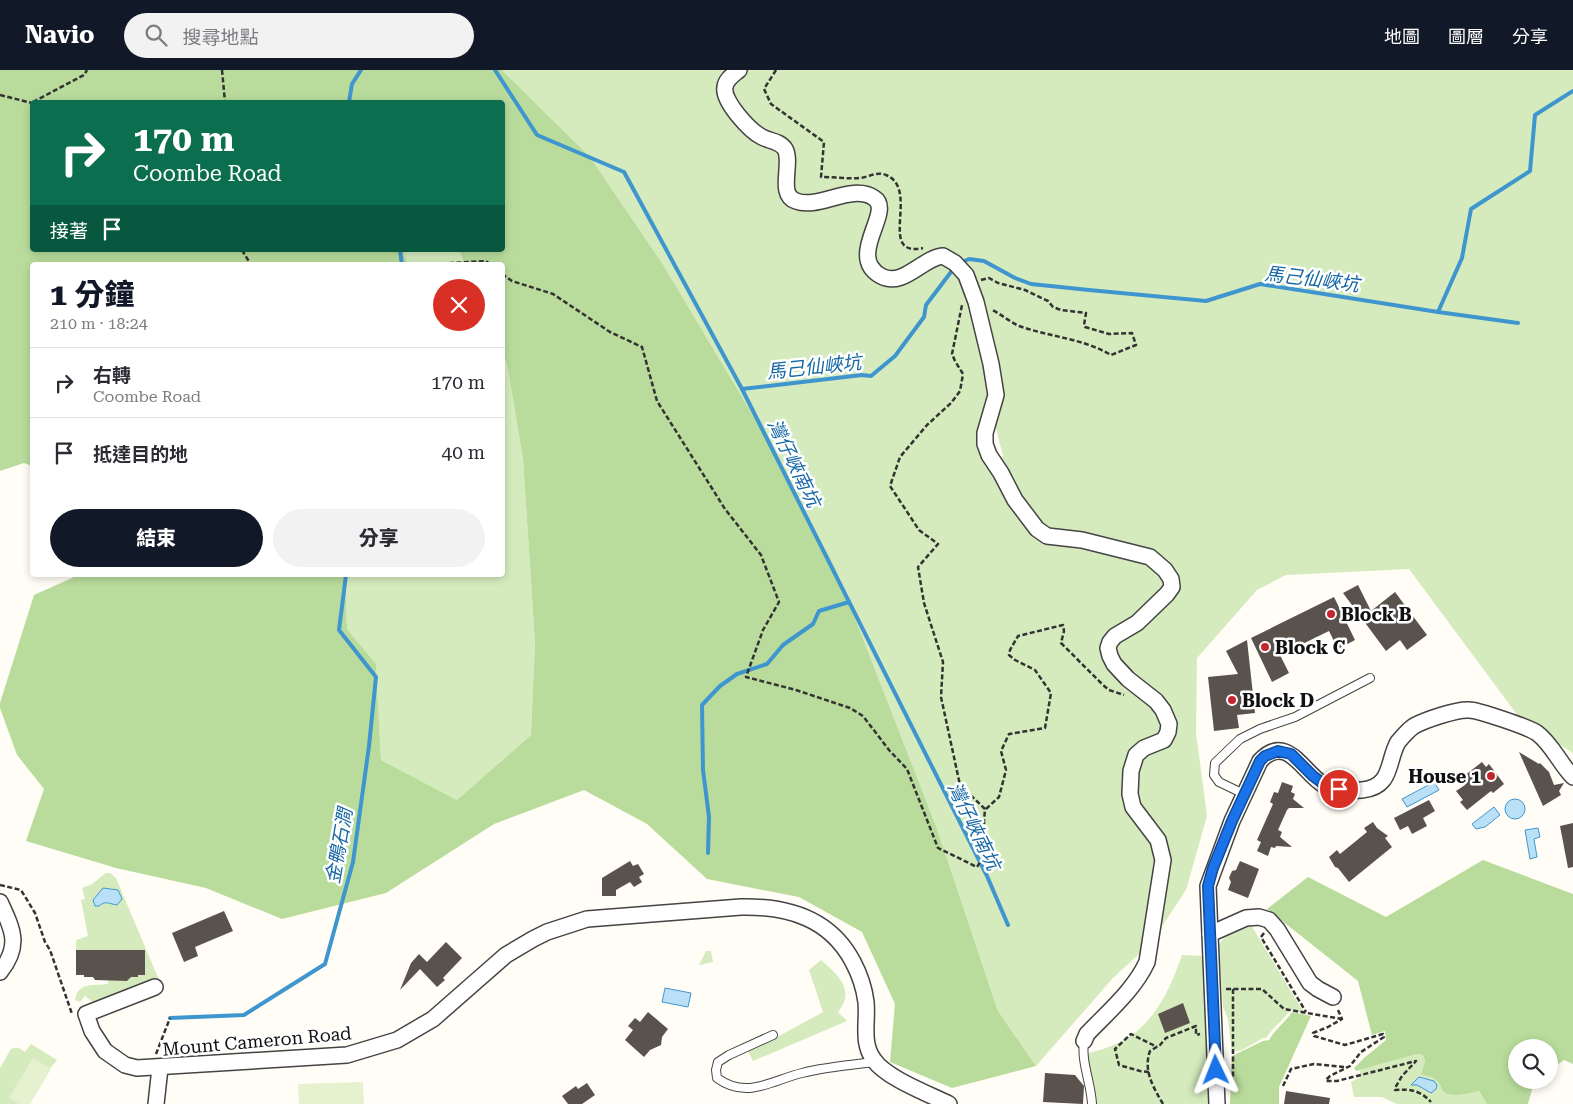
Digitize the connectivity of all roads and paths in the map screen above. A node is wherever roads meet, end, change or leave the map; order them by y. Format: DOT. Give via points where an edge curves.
graph roads {
  1 [pos="87,70"];
  2 [pos="222,70"];
  3 [pos="739,70"];
  4 [pos="776,70"];
  5 [pos="0,94"];
  6 [pos="38,100"];
  7 [pos="225,100"];
  8 [pos="30,102"];
  9 [pos="924,248"];
  10 [pos="463,262"];
  11 [pos="488,262"];
  12 [pos="505,276"];
  13 [pos="968,280"];
  14 [pos="978,309"];
  15 [pos="1370,678"];
  16 [pos="1126,696"];
  17 [pos="1573,777"];
  18 [pos="1244,794"];
  19 [pos="985,810"];
  20 [pos="0,885"];
  21 [pos="0,902"];
  22 [pos="1267,929"];
  23 [pos="1210,934"];
  24 [pos="0,972"];
  25 [pos="155,987"];
  26 [pos="1233,989"];
  27 [pos="1218,990"];
  28 [pos="1333,997"];
  29 [pos="1307,1013"];
  30 [pos="170,1018"];
  31 [pos="1342,1019"];
  32 [pos="75,1021"];
  33 [pos="1199,1024"];
  34 [pos="1203,1029"];
  35 [pos="1204,1034"];
  36 [pos="773,1035"];
  37 [pos="1084,1042"];
  38 [pos="1157,1047"];
  39 [pos="875,1062"];
  40 [pos="1350,1066"];
  41 [pos="155,1068"];
  42 [pos="1149,1072"];
  43 [pos="1233,1079"];
  44 [pos="1283,1086"];
  45 [pos="1431,1102"];
  46 [pos="156,1104"];
  47 [pos="948,1104"];
  48 [pos="1092,1104"];
  49 [pos="1162,1104"];
  50 [pos="1217,1104"];
  1 -- 6 [label="path" via="84,75"];
  2 -- 7 [label="path"];
  3 -- 13 [label="street" via="726,82 726,99 753,130 785,149 788,162 786,188 792,199 813,202 854,194 875,198 879,211 867,254 872,267 882,277 901,278 943,256 952,260"];
  4 -- 9 [label="path" via="764,89 771,104 824,142 821,177 862,178 876,173 886,174 895,180 900,187 898,232 902,242 915,250"];
  5 -- 8 [label="path"];
  10 -- 11 [label="path"];
  12 -- 19 [label="path" via="553,294 610,332 642,347 656,401 725,509 761,555 779,602 763,630 746,677 796,690 850,708 863,716 907,770 938,848 977,867 985,854"];
  13 -- 14 [label="street"];
  13 -- 14 [label="path" via="989,278 1025,290 1061,310 1086,313 1086,327 1109,334 1132,333 1136,345 1112,355 1086,344 1019,326 990,310"];
  13 -- 19 [label="path" via="952,354 963,374 960,391 900,457 890,486 919,530 938,544 918,567 924,603 943,662 941,697 960,785"];
  14 -- 37 [label="street" via="996,394 985,444 988,455 1015,500 1044,534 1150,557 1172,581 1167,594 1137,623 1115,636 1108,648 1118,669 1151,696 1168,720 1165,738 1138,752 1132,762 1130,777 1133,807 1158,840 1163,860 1147,962 1131,989 1087,1034"];
  15 -- 18 [label="lane" via="1231,746 1215,762 1214,775 1219,782"];
  16 -- 19 [label="path" via="1109,690 1061,643 1063,625 1018,636 1009,655 1035,670 1050,693 1045,728 1009,734 1002,751 1006,770 999,797"];
  17 -- 18 [label="street" via="1536,732 1479,710 1466,709 1414,726 1404,734 1390,769 1371,788 1339,789 1325,785 1291,754 1278,751 1271,752 1260,761"];
  18 -- 23 [label="street" via="1208,886"];
  20 -- 32 [label="path" via="21,890 35,913"];
  21 -- 24 [label="street" via="14,934 10,957"];
  22 -- 29 [label="path" via="1261,937"];
  23 -- 28 [label="street" via="1246,918 1259,916 1269,920 1310,983"];
  23 -- 50 [label="street"];
  25 -- 41 [label="street, Mount Cameron Road" via="86,1014 105,1051 125,1065"];
  26 -- 27 [label="path"];
  26 -- 29 [label="path" via="1262,989 1284,1009"];
  26 -- 43 [label="path"];
  28 -- 31 [label="path"];
  29 -- 31 [label="path"];
  30 -- 41 [label="path"];
  31 -- 40 [label="path" via="1313,1033 1314,1036 1345,1045 1383,1034 1384,1037 1361,1052"];
  33 -- 38 [label="path" via="1200,1034 1196,1035 1196,1026 1166,1038"];
  34 -- 35 [label="path"];
  36 -- 39 [label="lane" via="718,1062 717,1078 735,1087 757,1087 800,1073"];
  37 -- 48 [label="lane" via="1082,1054"];
  38 -- 42 [label="path" via="1150,1050 1147,1059"];
  38 -- 42 [label="path" via="1130,1034 1115,1049 1119,1065"];
  39 -- 41 [label="street, Mount Cameron Road" via="866,1045 866,1003 862,983 846,949 836,937 810,919 794,913 741,907 587,919 547,932 506,955 433,1019 397,1040 347,1055"];
  39 -- 47 [label="street" via="892,1076"];
  40 -- 44 [label="path" via="1314,1064 1291,1069"];
  40 -- 45 [label="path" via="1330,1076 1326,1082 1416,1061 1402,1076 1395,1090 1415,1090"];
  41 -- 46 [label="street"];
  42 -- 49 [label="path" via="1149,1079"];
}
